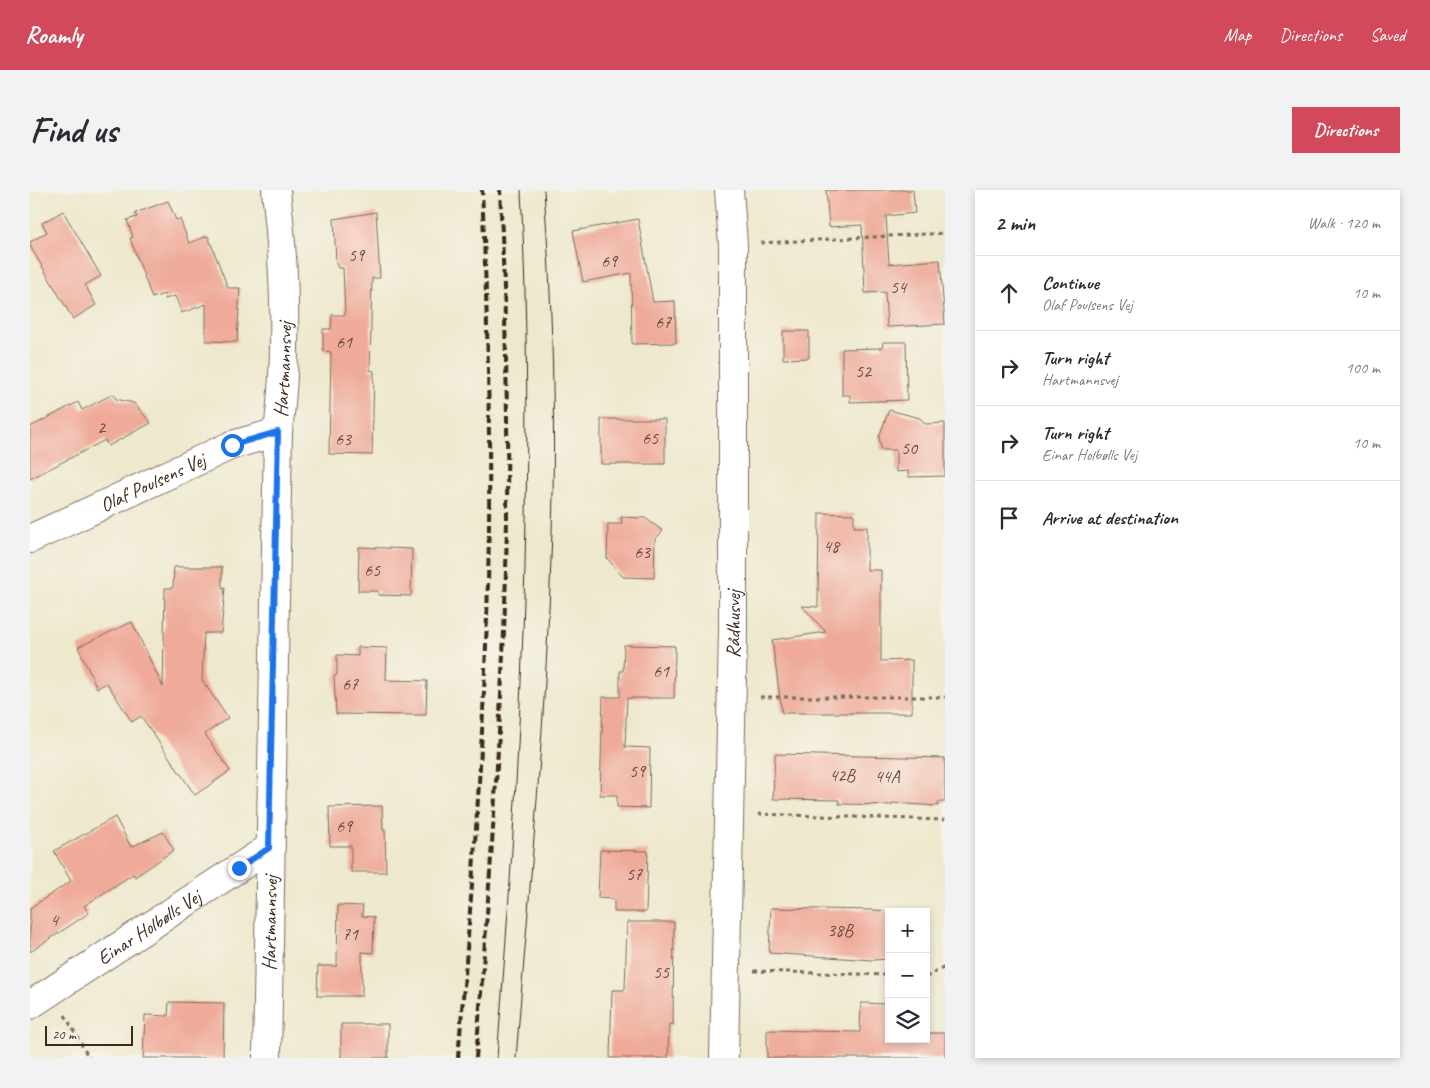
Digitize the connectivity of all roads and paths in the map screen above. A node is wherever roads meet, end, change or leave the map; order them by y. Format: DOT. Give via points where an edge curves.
graph roads {
  1 [pos="276,190"];
  2 [pos="730,190"];
  3 [pos="945,233"];
  4 [pos="733,245"];
  5 [pos="278,432"];
  6 [pos="30,539"];
  7 [pos="732,696"];
  8 [pos="945,697"];
  9 [pos="762,814"];
  10 [pos="945,820"];
  11 [pos="269,848"];
  12 [pos="945,967"];
  13 [pos="762,971"];
  14 [pos="930,974"];
  15 [pos="885,975"];
  16 [pos="40,998"];
  17 [pos="89,1058"];
  18 [pos="267,1058"];
  19 [pos="724,1058"];
  1 -- 5 [label="street, Hartmannsvej" via="283,249 282,398"];
  2 -- 4 [label="street, Rådhusvej"];
  3 -- 4 [label="path"];
  4 -- 7 [label="street, Rådhusvej"];
  5 -- 6 [label="street, Olaf Poulsens Vej" via="232,445"];
  5 -- 11 [label="street, Hartmannsvej"];
  7 -- 8 [label="path"];
  7 -- 19 [label="street, Rådhusvej"];
  9 -- 10 [label="path"];
  11 -- 16 [label="street, Einar Holbølls Vej"];
  11 -- 18 [label="street, Hartmannsvej"];
  12 -- 14 [label="path"];
  13 -- 15 [label="path"];
  16 -- 17 [label="path"];
}
